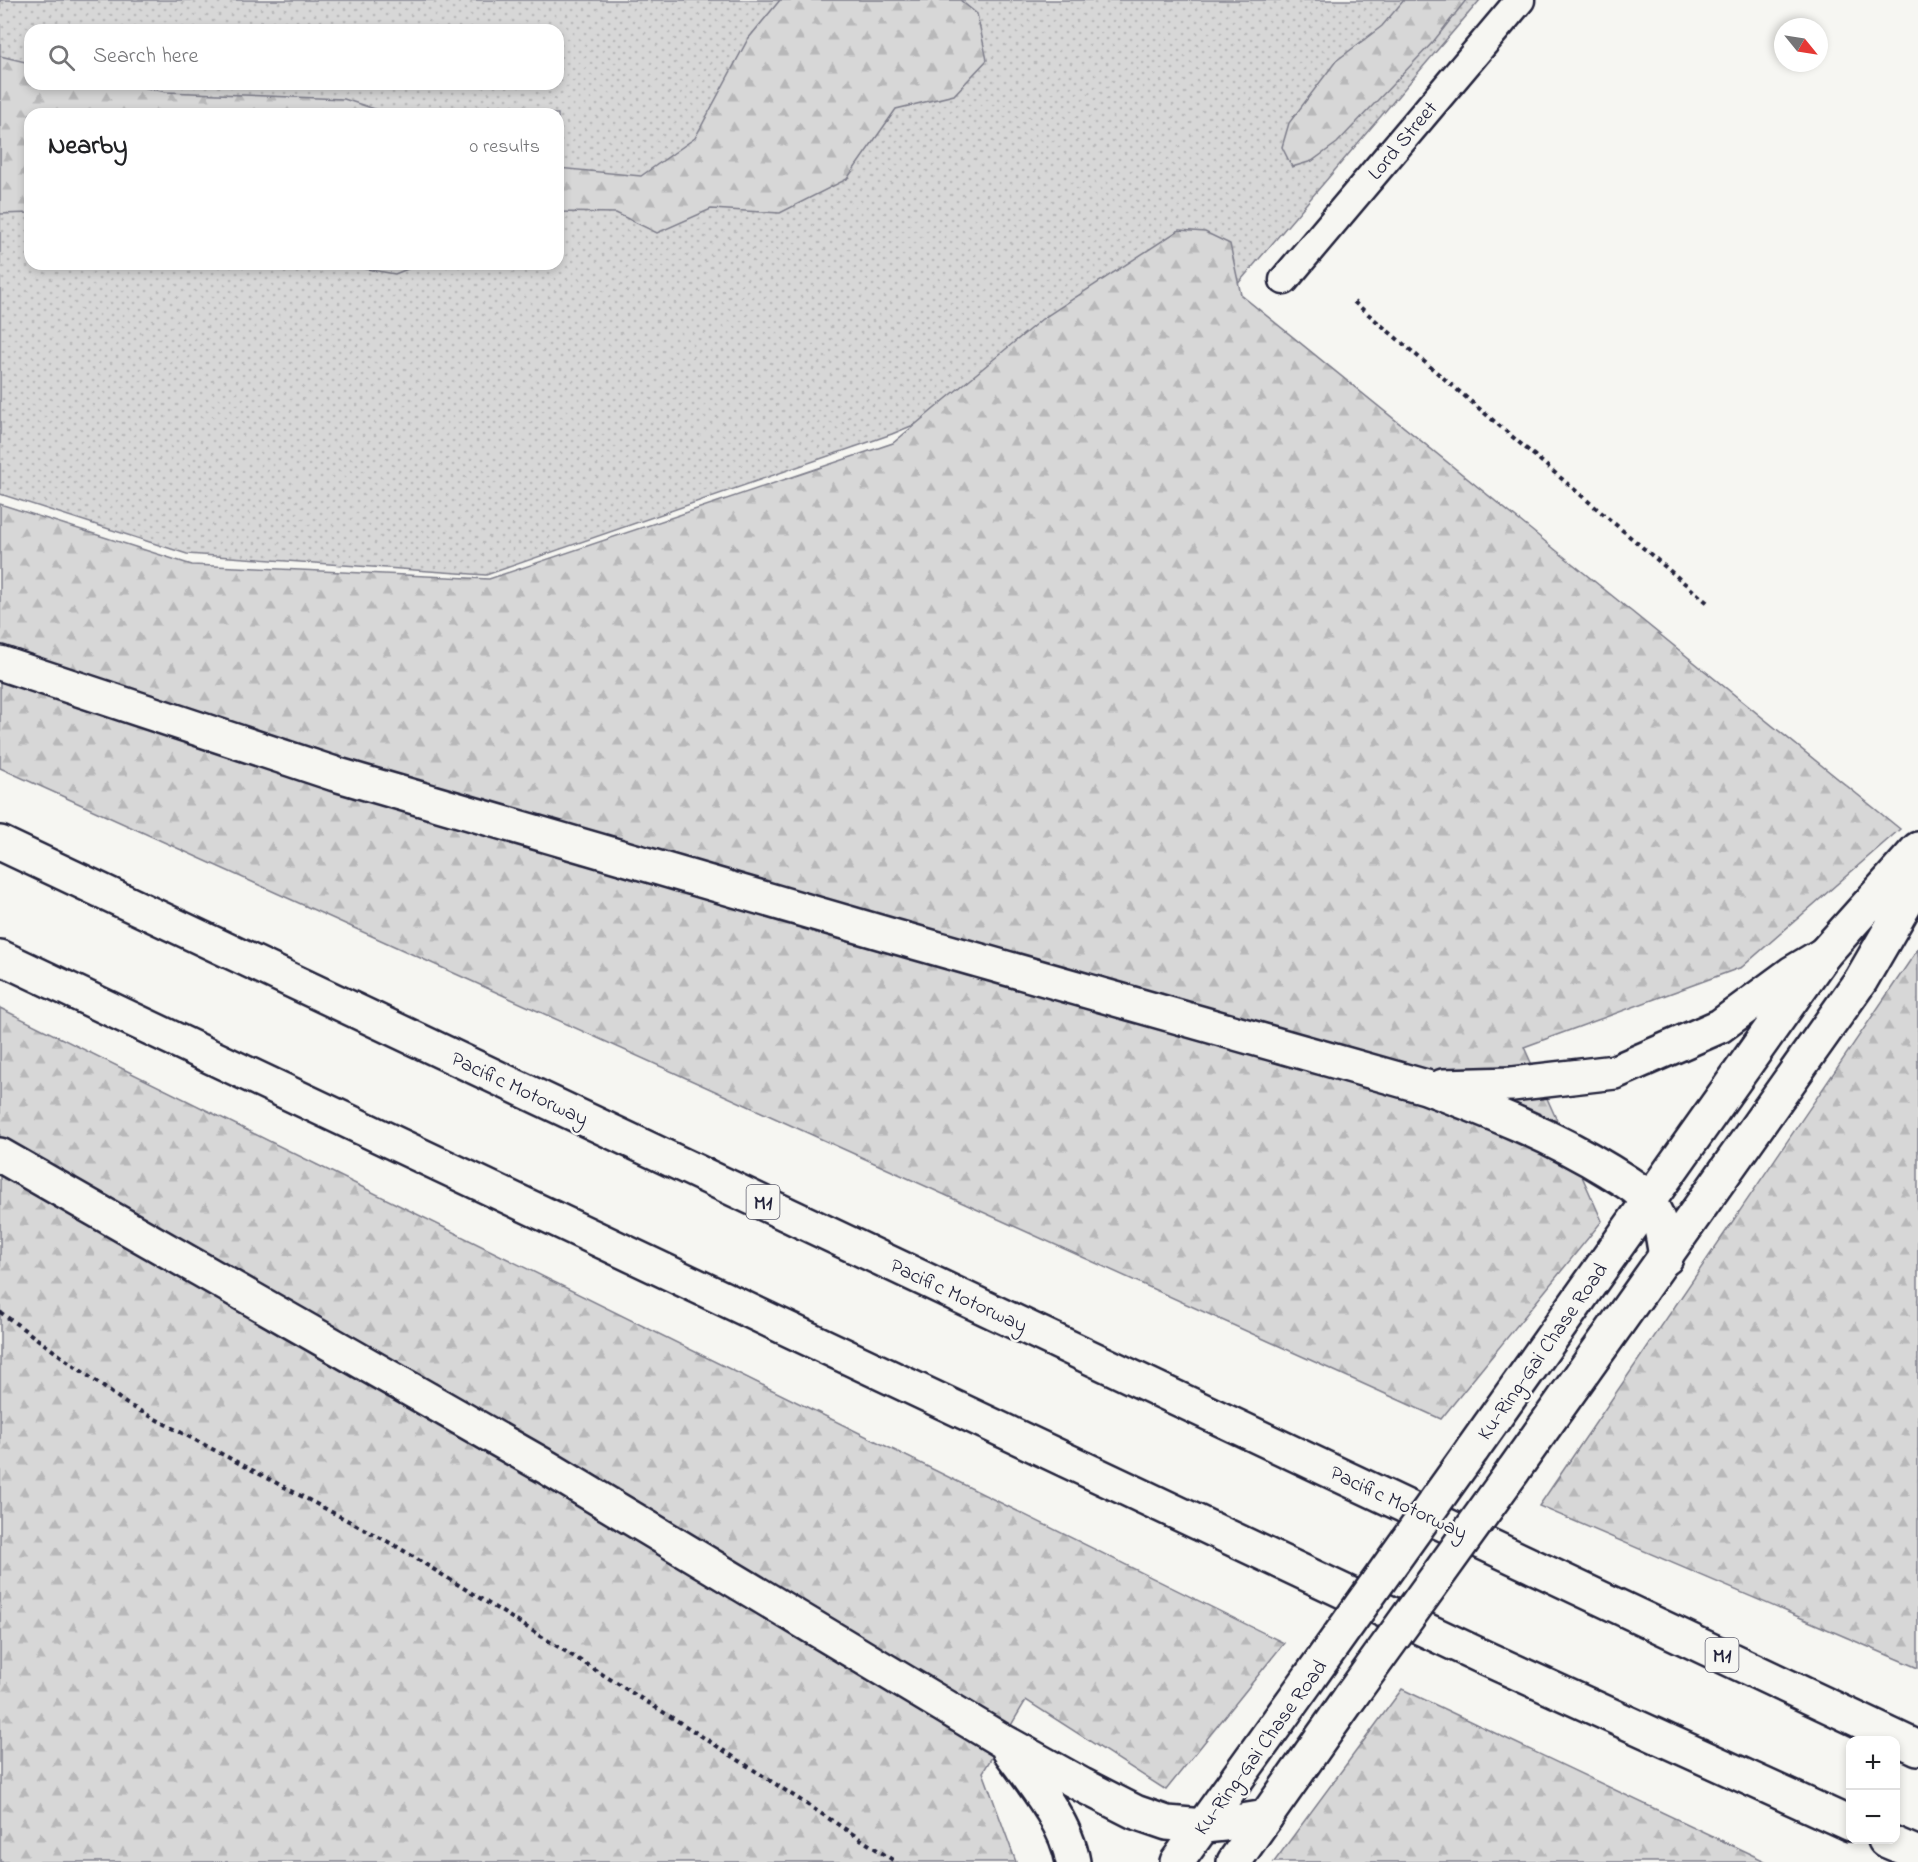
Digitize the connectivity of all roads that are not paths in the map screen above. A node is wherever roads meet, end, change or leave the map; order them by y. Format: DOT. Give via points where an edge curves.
graph roads {
  1 [pos="1520,0"];
  2 [pos="1284,280"];
  3 [pos="0,663"];
  4 [pos="0,843"];
  5 [pos="1918,849"];
  6 [pos="1918,882"];
  7 [pos="1824,954"];
  8 [pos="0,957"];
  9 [pos="1426,1087"];
  10 [pos="0,1155"];
  11 [pos="1648,1201"];
  12 [pos="1666,1258"];
  13 [pos="1000,1740"];
  14 [pos="1918,1748"];
  15 [pos="1266,1817"];
  16 [pos="1846,1822"];
  17 [pos="1204,1826"];
  18 [pos="1896,1844"];
  19 [pos="1918,1854"];
  20 [pos="1073,1862"];
  21 [pos="1177,1862"];
  22 [pos="1234,1862"];
  1 -- 2 [label="street, Lord Street"];
  3 -- 9 [label="main road" via="335,774"];
  4 -- 14 [label="main road, Pacific Motorway / M1"];
  5 -- 7 [label="main road, Ku-Ring-Gai Chase Road"];
  6 -- 12 [label="main road, Ku-Ring-Gai Chase Road" via="1861,980"];
  7 -- 9 [label="main road" via="1720,1026 1615,1072 1512,1084"];
  7 -- 11 [label="main road, Ku-Ring-Gai Chase Road"];
  8 -- 16 [label="main road" via="1485,1658"];
  9 -- 11 [label="main road" via="1506,1117 1581,1154 1638,1189"];
  10 -- 13 [label="main road" via="548,1468"];
  11 -- 12 [label="main road" via="1660,1220"];
  11 -- 17 [label="main road, Ku-Ring-Gai Chase Road, bridge"];
  12 -- 15 [label="main road, Ku-Ring-Gai Chase Road, bridge"];
  13 -- 17 [label="main road" via="1135,1812 1167,1823"];
  13 -- 20 [label="main road" via="1038,1788 1070,1845"];
  15 -- 17 [label="main road"];
  15 -- 22 [label="main road, Ku-Ring-Gai Chase Road"];
  17 -- 21 [label="main road, Ku-Ring-Gai Chase Road"];
  18 -- 19 [label="main road"];
}
